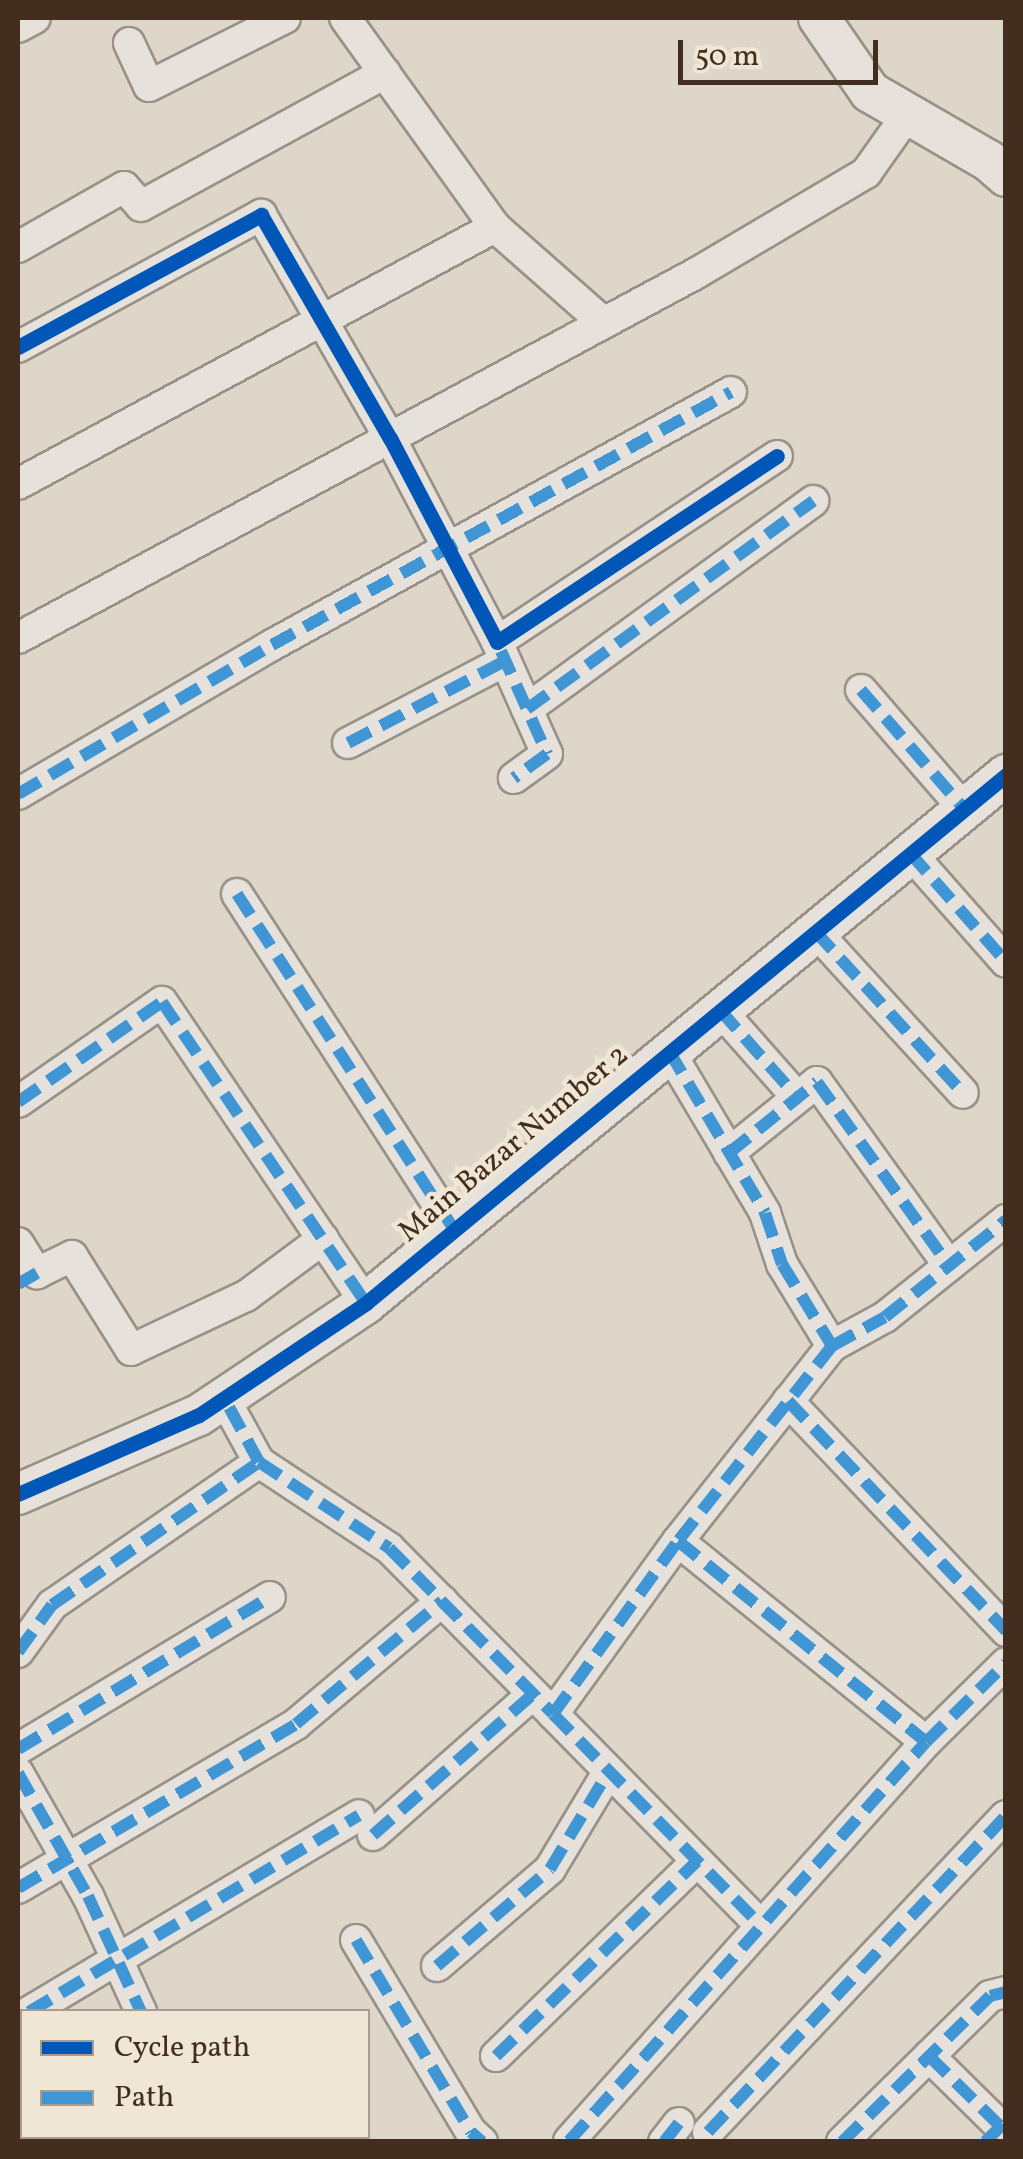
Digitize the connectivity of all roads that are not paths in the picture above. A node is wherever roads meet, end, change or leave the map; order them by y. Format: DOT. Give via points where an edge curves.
graph roads {
  1 [pos="35,18"];
  2 [pos="285,18"];
  3 [pos="345,18"];
  4 [pos="819,18"];
  5 [pos="18,26"];
  6 [pos="129,44"];
  7 [pos="385,74"];
  8 [pos="906,115"];
  9 [pos="1006,176"];
  10 [pos="494,227"];
  11 [pos="18,247"];
  12 [pos="320,317"];
  13 [pos="604,323"];
  14 [pos="18,347"];
  15 [pos="732,392"];
  16 [pos="390,438"];
  17 [pos="776,456"];
  18 [pos="18,484"];
  19 [pos="813,500"];
  20 [pos="447,548"];
  21 [pos="18,638"];
  22 [pos="501,651"];
  23 [pos="861,690"];
  24 [pos="527,709"];
  25 [pos="348,742"];
  26 [pos="1006,775"];
  27 [pos="514,778"];
  28 [pos="18,794"];
  29 [pos="964,809"];
  30 [pos="910,854"];
  31 [pos="237,894"];
  32 [pos="815,932"];
  33 [pos="1006,962"];
  34 [pos="720,1010"];
  35 [pos="669,1052"];
  36 [pos="963,1093"];
  37 [pos="797,1097"];
  38 [pos="18,1102"];
  39 [pos="729,1153"];
  40 [pos="1006,1220"];
  41 [pos="454,1230"];
  42 [pos="323,1238"];
  43 [pos="18,1243"];
  44 [pos="949,1266"];
  45 [pos="28,1279"];
  46 [pos="366,1302"];
  47 [pos="832,1346"];
  48 [pos="224,1398"];
  49 [pos="788,1401"];
  50 [pos="260,1462"];
  51 [pos="18,1494"];
  52 [pos="678,1541"];
  53 [pos="270,1598"];
  54 [pos="442,1602"];
  55 [pos="1006,1631"];
  56 [pos="18,1652"];
  57 [pos="1006,1663"];
  58 [pos="543,1704"];
  59 [pos="926,1742"];
  60 [pos="18,1769"];
  61 [pos="609,1771"];
  62 [pos="1006,1816"];
  63 [pos="66,1858"];
  64 [pos="697,1860"];
  65 [pos="18,1888"];
  66 [pos="760,1926"];
  67 [pos="356,1940"];
  68 [pos="117,1959"];
  69 [pos="437,1966"];
  70 [pos="1006,1992"];
  71 [pos="34,2009"];
  72 [pos="141,2009"];
  73 [pos="496,2056"];
  74 [pos="929,2056"];
  75 [pos="997,2130"];
  76 [pos="684,2132"];
  77 [pos="471,2138"];
  78 [pos="569,2142"];
  79 [pos="842,2142"];
  1 -- 5 [label="street"];
  2 -- 6 [label="street" via="150,86"];
  3 -- 7 [label="street"];
  4 -- 8 [label="street" via="870,92"];
  7 -- 10 [label="street"];
  7 -- 11 [label="street" via="141,206 124,187"];
  8 -- 9 [label="street"];
  8 -- 13 [label="street" via="866,173"];
  10 -- 12 [label="street"];
  10 -- 13 [label="street"];
  12 -- 14 [label="street" via="261,215"];
  12 -- 16 [label="street"];
  12 -- 18 [label="street"];
  13 -- 16 [label="street"];
  15 -- 20 [label="street"];
  16 -- 20 [label="street"];
  16 -- 21 [label="street"];
  17 -- 22 [label="street"];
  19 -- 24 [label="street"];
  20 -- 22 [label="street"];
  20 -- 28 [label="street"];
  22 -- 24 [label="street"];
  22 -- 25 [label="street"];
  23 -- 29 [label="street"];
  24 -- 27 [label="street" via="547,754"];
  26 -- 29 [label="street, Main Bazar Number 2"];
  29 -- 30 [label="street, Main Bazar Number 2"];
  30 -- 32 [label="street, Main Bazar Number 2"];
  30 -- 33 [label="street"];
  31 -- 41 [label="street"];
  32 -- 34 [label="street, Main Bazar Number 2"];
  32 -- 36 [label="street"];
  34 -- 35 [label="street, Main Bazar Number 2"];
  34 -- 37 [label="street"];
  35 -- 39 [label="street"];
  35 -- 41 [label="street, Main Bazar Number 2"];
  37 -- 39 [label="street"];
  37 -- 44 [label="street" via="816,1082"];
  38 -- 42 [label="street" via="162,1002"];
  39 -- 47 [label="street" via="765,1213 782,1264"];
  40 -- 44 [label="street"];
  41 -- 46 [label="street, Main Bazar Number 2"];
  42 -- 45 [label="street" via="246,1296 131,1350 72,1256"];
  42 -- 46 [label="street"];
  43 -- 45 [label="street"];
  44 -- 47 [label="street" via="885,1316"];
  46 -- 48 [label="street, Main Bazar Number 2"];
  47 -- 49 [label="street"];
  48 -- 50 [label="street"];
  48 -- 51 [label="street, Main Bazar Number 2" via="200,1415"];
  49 -- 52 [label="street"];
  49 -- 55 [label="street"];
  50 -- 54 [label="street" via="389,1548"];
  50 -- 56 [label="street" via="52,1606"];
  52 -- 58 [label="street"];
  52 -- 59 [label="street"];
  53 -- 60 [label="street"];
  54 -- 58 [label="street"];
  54 -- 63 [label="street" via="296,1724"];
  57 -- 59 [label="street"];
  58 -- 61 [label="street"];
  58 -- 68 [label="street" via="366,1825"];
  59 -- 66 [label="street"];
  60 -- 63 [label="street"];
  61 -- 64 [label="street"];
  61 -- 69 [label="street" via="550,1869"];
  62 -- 76 [label="street"];
  63 -- 65 [label="street"];
  63 -- 68 [label="street"];
  64 -- 66 [label="street"];
  64 -- 73 [label="street"];
  66 -- 78 [label="street"];
  67 -- 77 [label="street"];
  68 -- 71 [label="street"];
  68 -- 72 [label="street"];
  70 -- 74 [label="street" via="990,1996"];
  74 -- 75 [label="street"];
  74 -- 79 [label="street"];
}
